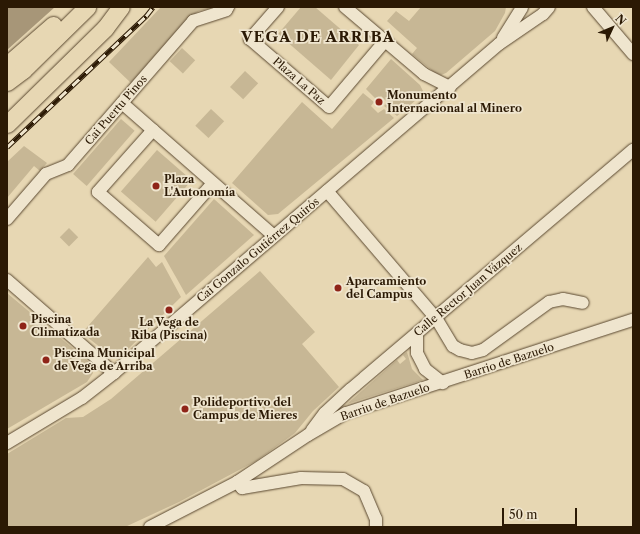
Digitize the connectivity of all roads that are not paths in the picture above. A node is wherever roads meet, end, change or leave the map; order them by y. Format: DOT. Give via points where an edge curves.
graph roads {
  1 [pos="74,7"];
  2 [pos="86,7"];
  3 [pos="114,7"];
  4 [pos="121,7"];
  5 [pos="228,7"];
  6 [pos="278,7"];
  7 [pos="345,7"];
  8 [pos="522,7"];
  9 [pos="548,7"];
  10 [pos="593,7"];
  11 [pos="538,16"];
  12 [pos="385,41"];
  13 [pos="499,44"];
  14 [pos="633,54"];
  15 [pos="7,65"];
  16 [pos="424,74"];
  17 [pos="7,82"];
  18 [pos="450,87"];
  19 [pos="432,102"];
  20 [pos="122,103"];
  21 [pos="7,108"];
  22 [pos="7,124"];
  23 [pos="153,130"];
  24 [pos="633,150"];
  25 [pos="213,182"];
  26 [pos="327,191"];
  27 [pos="7,219"];
  28 [pos="274,236"];
  29 [pos="7,280"];
  30 [pos="583,303"];
  31 [pos="436,318"];
  32 [pos="633,320"];
  33 [pos="417,333"];
  34 [pos="114,373"];
  35 [pos="442,383"];
  36 [pos="308,435"];
  37 [pos="7,443"];
  38 [pos="237,482"];
  39 [pos="150,527"];
  40 [pos="376,527"];
  1 -- 15 [label="highway"];
  2 -- 17 [label="highway" via="23,70"];
  3 -- 21 [label="highway"];
  4 -- 22 [label="highway" via="106,28"];
  5 -- 20 [label="street, Cai Puertu Pinos" via="226,10 193,21"];
  6 -- 12 [label="street, Plaza La Paz" via="250,39 328,107"];
  7 -- 12 [label="street"];
  8 -- 11 [label="street, Cai Gonzalo Gutiérrez Quirós" via="529,15"];
  8 -- 13 [label="street, Cai Gonzalo Gutiérrez Quirós"];
  9 -- 11 [label="street, Cai Gonzalo Gutiérrez Quirós"];
  10 -- 14 [label="street"];
  11 -- 13 [label="street, Cai Gonzalo Gutiérrez Quirós"];
  12 -- 16 [label="street"];
  13 -- 18 [label="street, Cai Gonzalo Gutiérrez Quirós"];
  16 -- 18 [label="street"];
  16 -- 19 [label="street" via="432,88"];
  18 -- 19 [label="street, Cai Gonzalo Gutiérrez Quirós"];
  19 -- 26 [label="street, Cai Gonzalo Gutiérrez Quirós"];
  20 -- 23 [label="street"];
  20 -- 27 [label="street, Cai Puertu Pinos" via="68,165 46,174"];
  23 -- 25 [label="street"];
  23 -- 25 [label="street" via="98,192 158,245"];
  24 -- 31 [label="street, Calle Rector Juan Vázquez"];
  25 -- 28 [label="street"];
  26 -- 28 [label="street, Cai Gonzalo Gutiérrez Quirós"];
  26 -- 31 [label="street"];
  28 -- 34 [label="street, Cai Gonzalo Gutiérrez Quirós"];
  29 -- 34 [label="street"];
  30 -- 31 [label="street" via="563,299 549,302 483,350 472,353 453,346"];
  31 -- 33 [label="street, Calle Rector Juan Vázquez"];
  32 -- 35 [label="street, Barrio de Bazuelo"];
  33 -- 35 [label="street" via="417,353 425,369"];
  33 -- 36 [label="street, Calle Rector Juan Vázquez" via="346,394"];
  34 -- 37 [label="street, Cai Gonzalo Gutiérrez Quirós" via="82,398"];
  35 -- 36 [label="street, Barriu de Bazuelo" via="346,413"];
  36 -- 38 [label="street"];
  38 -- 39 [label="street"];
  38 -- 40 [label="street" via="242,488 301,478 343,479 364,491 376,519"];
}
